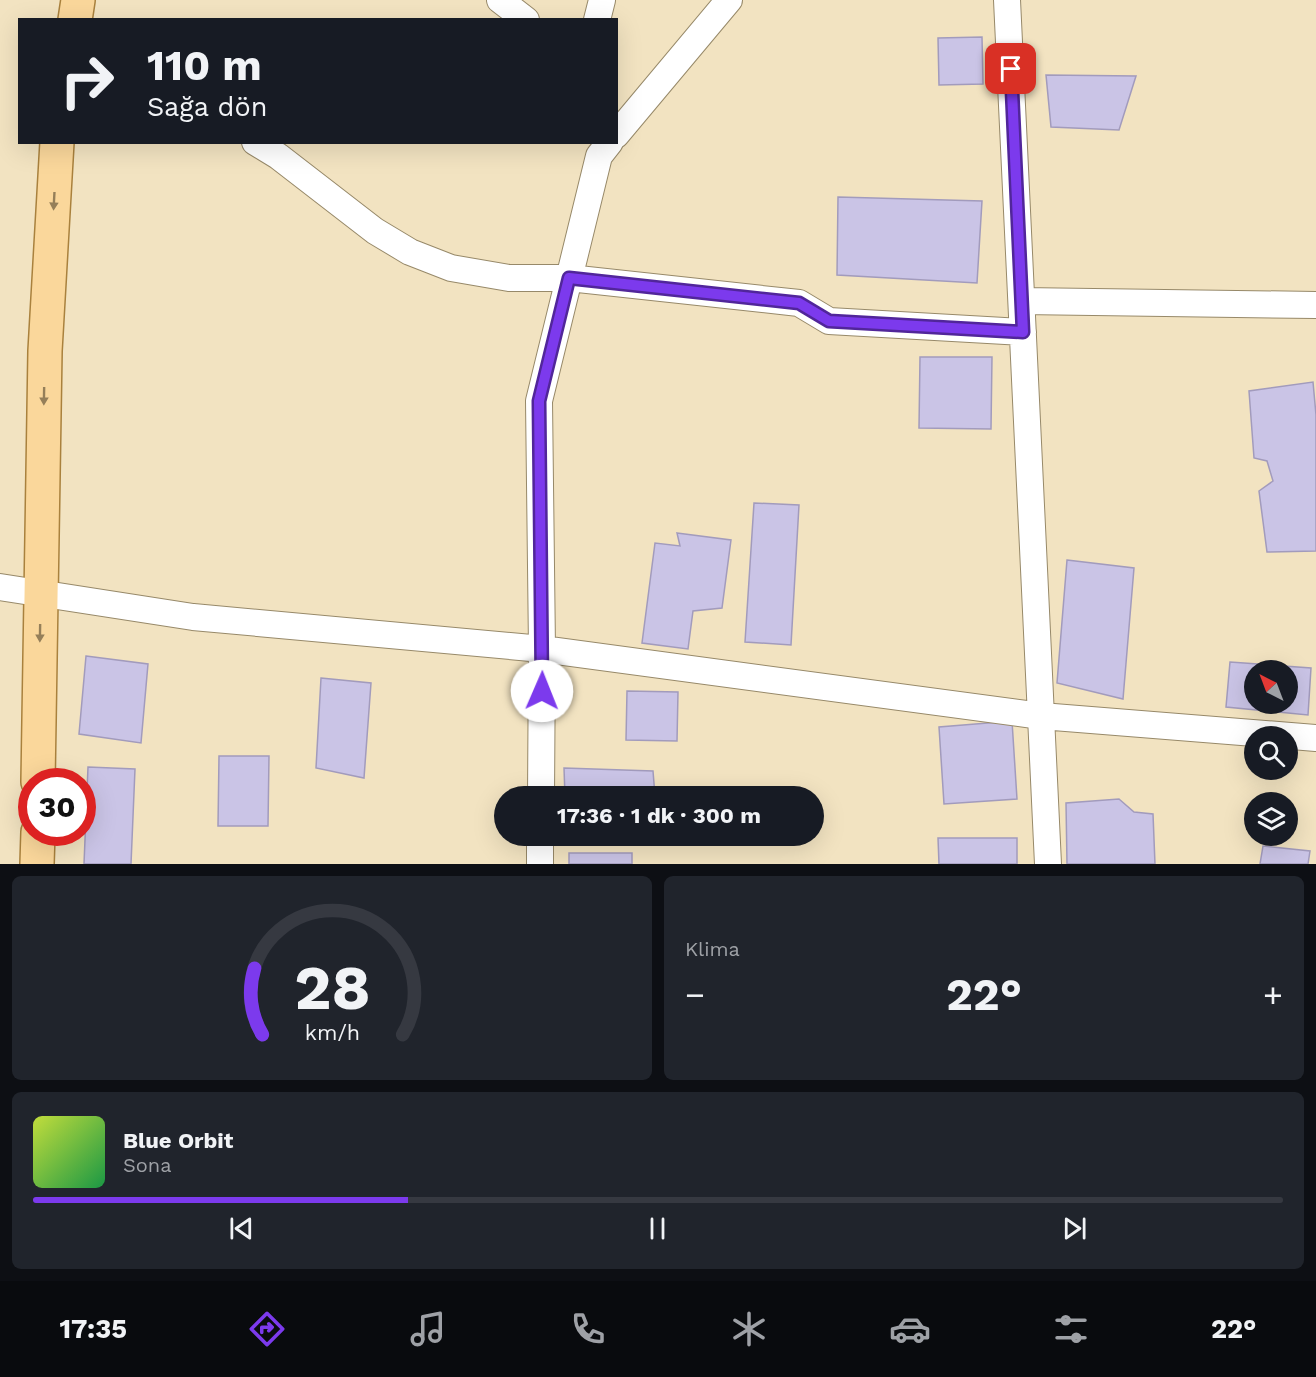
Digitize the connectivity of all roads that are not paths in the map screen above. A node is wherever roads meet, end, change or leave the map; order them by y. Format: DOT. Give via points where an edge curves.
graph roads {
  1 [pos="78,0"];
  2 [pos="500,0"];
  3 [pos="602,0"];
  4 [pos="729,0"];
  5 [pos="1007,0"];
  6 [pos="75,18"];
  7 [pos="523,18"];
  8 [pos="598,18"];
  9 [pos="618,133"];
  10 [pos="57,144"];
  11 [pos="258,144"];
  12 [pos="602,147"];
  13 [pos="569,278"];
  14 [pos="1022,301"];
  15 [pos="1316,305"];
  16 [pos="1023,332"];
  17 [pos="0,588"];
  18 [pos="40,594"];
  19 [pos="543,649"];
  20 [pos="1041,716"];
  21 [pos="1316,738"];
  22 [pos="38,768"];
  23 [pos="541,786"];
  24 [pos="38,846"];
  25 [pos="540,846"];
  26 [pos="37,864"];
  27 [pos="540,864"];
  28 [pos="1048,864"];
  1 -- 6 [label="main road"];
  2 -- 7 [label="street"];
  3 -- 8 [label="street"];
  4 -- 9 [label="street"];
  5 -- 14 [label="street"];
  10 -- 18 [label="main road, one-way" via="45,351"];
  11 -- 13 [label="street" via="375,231 410,252 451,268 509,278"];
  12 -- 13 [label="street"];
  13 -- 16 [label="street" via="799,303 829,321"];
  13 -- 19 [label="street" via="539,401"];
  14 -- 15 [label="street"];
  14 -- 16 [label="street"];
  16 -- 20 [label="street"];
  17 -- 18 [label="street"];
  18 -- 19 [label="street" via="193,617"];
  18 -- 22 [label="main road, one-way"];
  19 -- 20 [label="street"];
  19 -- 23 [label="street"];
  20 -- 21 [label="street"];
  20 -- 28 [label="street"];
  24 -- 26 [label="main road"];
  25 -- 27 [label="street"];
}
